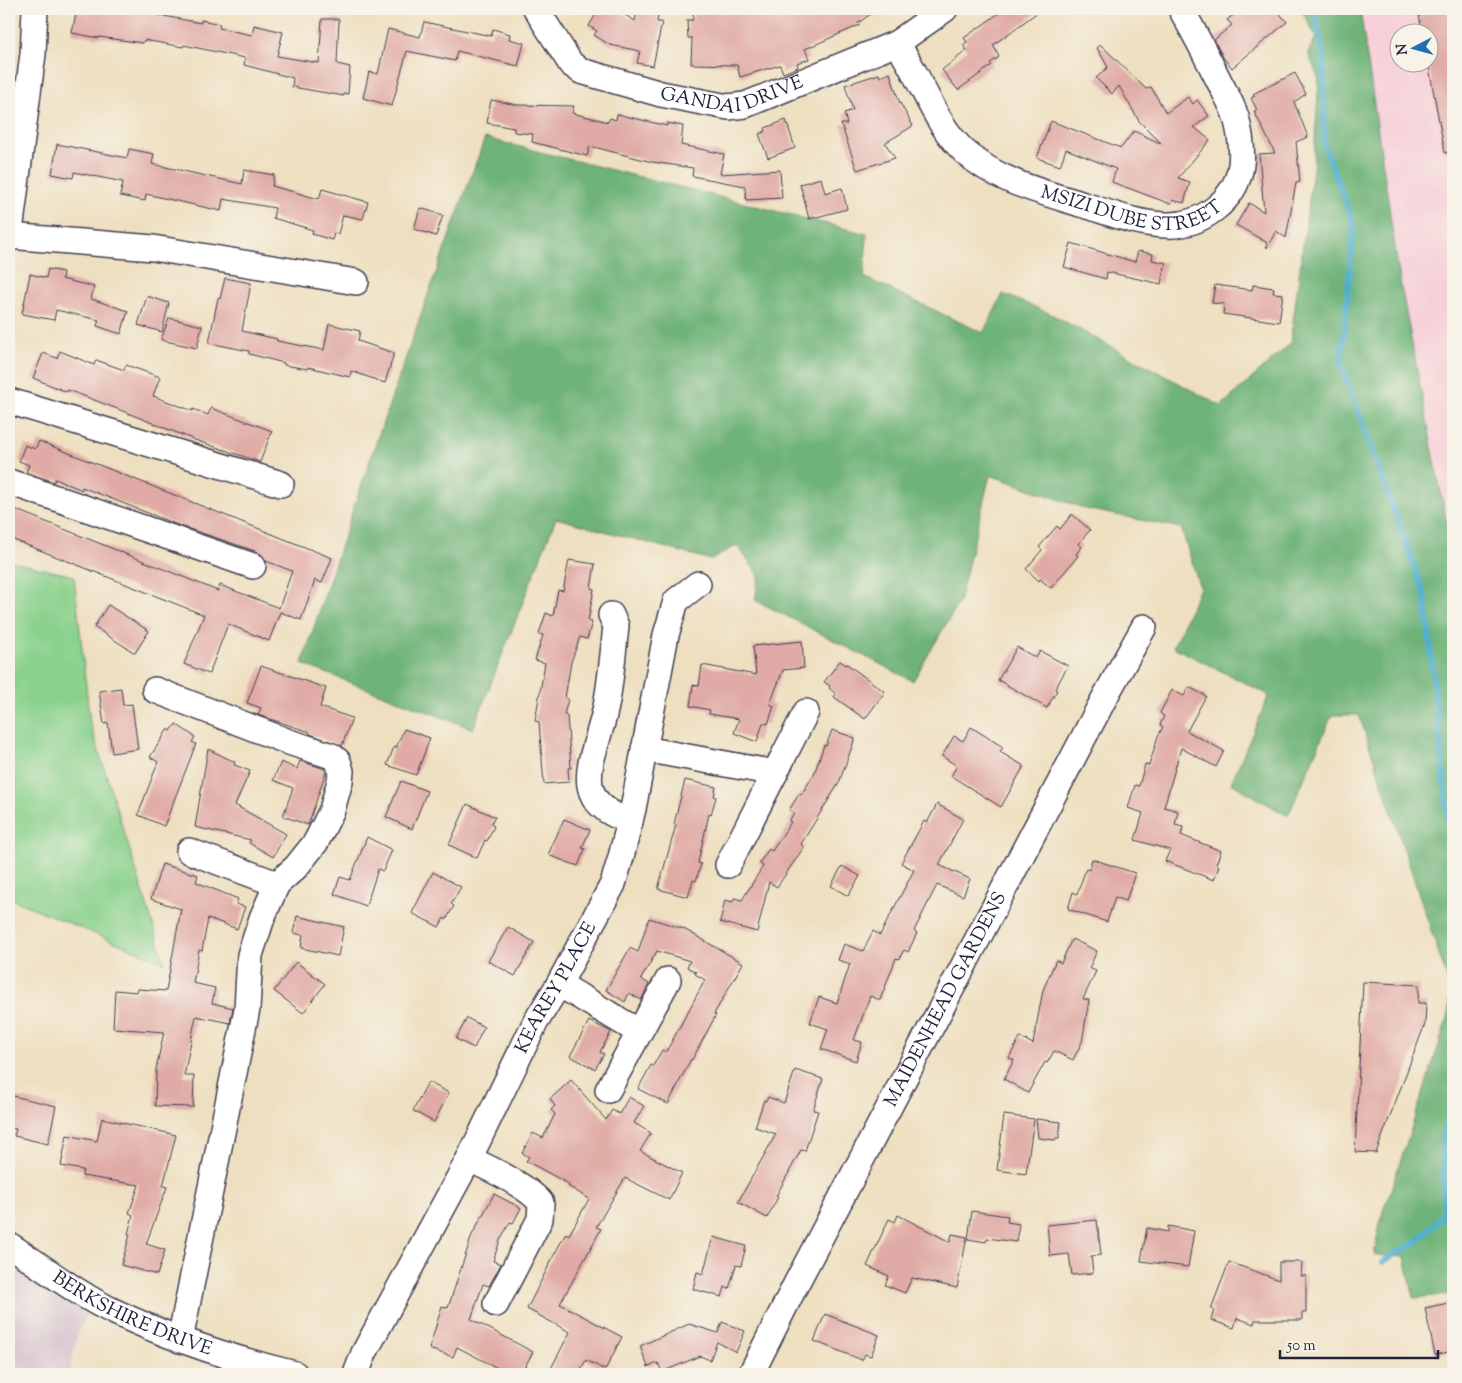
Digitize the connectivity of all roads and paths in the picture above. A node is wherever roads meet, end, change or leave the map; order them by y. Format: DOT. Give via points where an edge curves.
graph roads {
  1 [pos="35,9"];
  2 [pos="536,9"];
  3 [pos="945,9"];
  4 [pos="1181,9"];
  5 [pos="897,43"];
  6 [pos="9,237"];
  7 [pos="356,282"];
  8 [pos="9,401"];
  9 [pos="9,482"];
  10 [pos="281,484"];
  11 [pos="253,566"];
  12 [pos="698,584"];
  13 [pos="611,615"];
  14 [pos="1144,627"];
  15 [pos="155,690"];
  16 [pos="806,712"];
  17 [pos="644,749"];
  18 [pos="775,773"];
  19 [pos="630,822"];
  20 [pos="188,851"];
  21 [pos="728,865"];
  22 [pos="277,884"];
  23 [pos="668,980"];
  24 [pos="560,984"];
  25 [pos="640,1032"];
  26 [pos="608,1090"];
  27 [pos="469,1159"];
  28 [pos="9,1244"];
  29 [pos="496,1304"];
  30 [pos="180,1340"];
  31 [pos="295,1374"];
  32 [pos="356,1374"];
  33 [pos="751,1374"];
  1 -- 6 [label="street" via="33,54"];
  2 -- 5 [label="street, GANDAI DRIVE" via="571,64 581,71 660,94 728,108 745,105"];
  3 -- 5 [label="street, GANDAI DRIVE"];
  4 -- 5 [label="street, MSIZI DUBE STREET" via="1235,115 1242,152 1241,166 1231,192 1208,214 1180,225 1165,226 1129,219 1012,182 984,168 964,151 939,120"];
  6 -- 7 [label="street" via="153,248"];
  8 -- 10 [label="street"];
  9 -- 11 [label="street"];
  12 -- 17 [label="street, KEAREY PLACE" via="676,601 666,635"];
  13 -- 19 [label="street" via="616,626 606,706 589,768 589,780 590,790 603,810"];
  14 -- 33 [label="street, MAIDENHEAD GARDENS"];
  15 -- 22 [label="street" via="338,761 341,771 332,810 316,842"];
  16 -- 18 [label="street"];
  17 -- 18 [label="street"];
  17 -- 19 [label="street, KEAREY PLACE"];
  18 -- 21 [label="street"];
  19 -- 24 [label="street, KEAREY PLACE" via="613,884"];
  20 -- 22 [label="street"];
  22 -- 30 [label="street" via="250,955 248,1009"];
  23 -- 25 [label="street"];
  24 -- 25 [label="street"];
  24 -- 27 [label="street, KEAREY PLACE" via="535,1023"];
  25 -- 26 [label="street"];
  27 -- 29 [label="street" via="534,1195 541,1203 540,1219"];
  27 -- 32 [label="street, KEAREY PLACE" via="364,1353"];
  28 -- 30 [label="street, BERKSHIRE DRIVE" via="93,1300"];
  30 -- 31 [label="street, BERKSHIRE DRIVE"];
}
